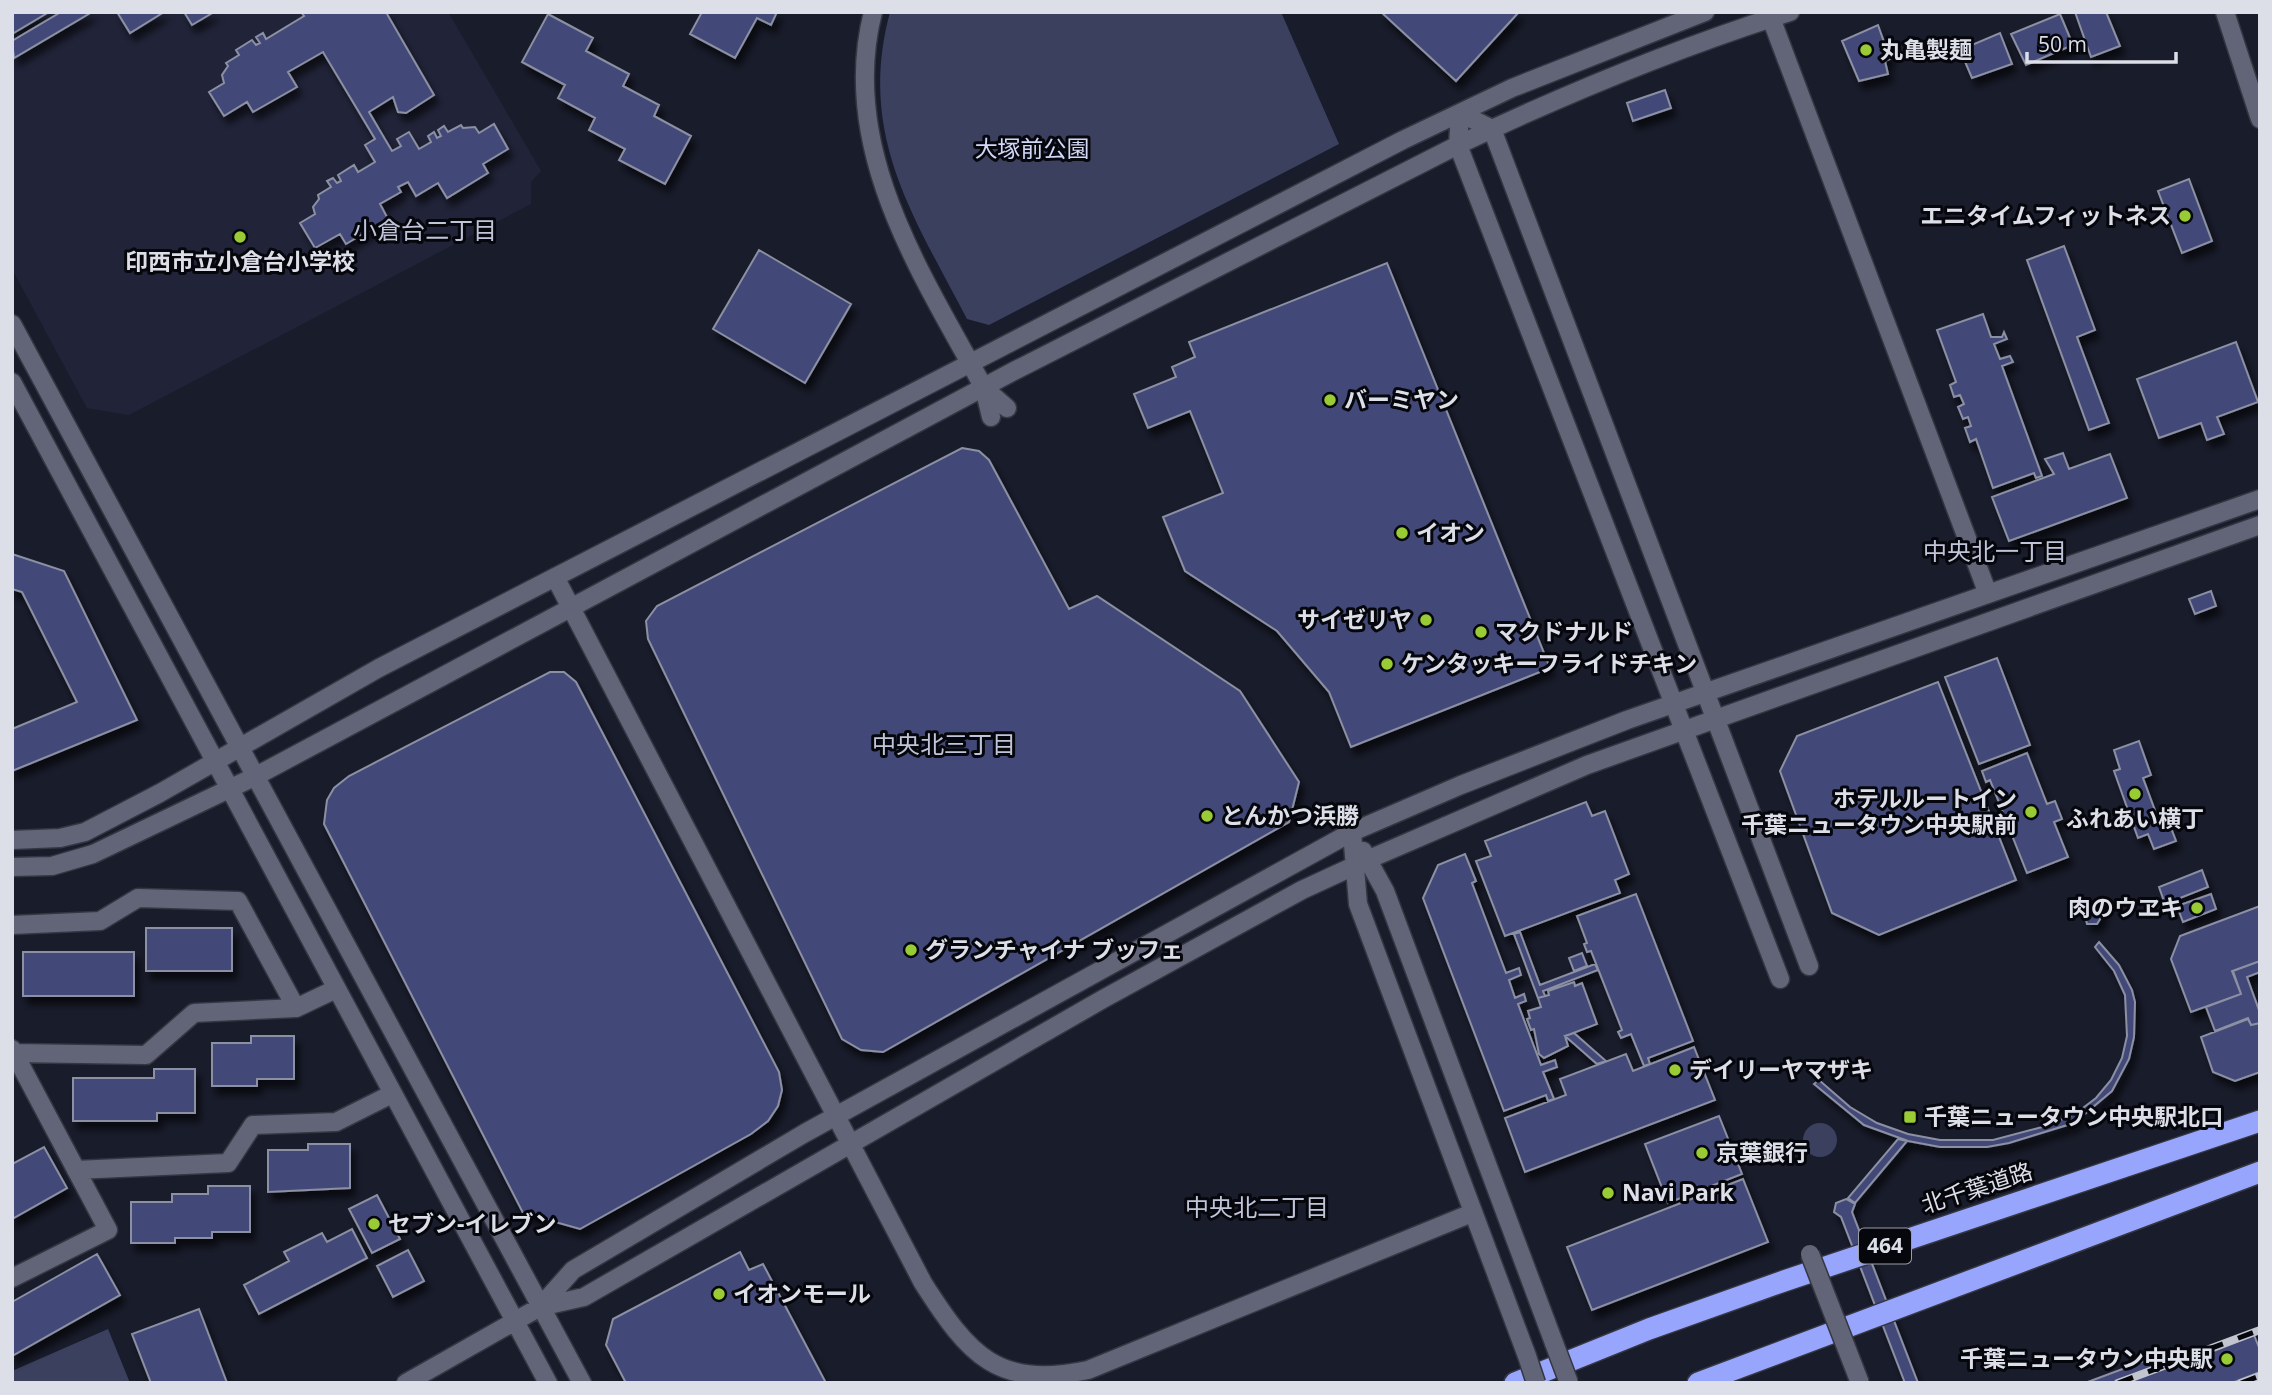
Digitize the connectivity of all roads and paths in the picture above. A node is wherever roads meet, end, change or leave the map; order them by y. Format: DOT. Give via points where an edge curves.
graph roads {
  1 [pos="873,12"];
  2 [pos="1704,12"];
  3 [pos="1790,12"];
  4 [pos="2225,12"];
  5 [pos="1771,18"];
  6 [pos="1460,113"];
  7 [pos="2260,119"];
  8 [pos="1492,129"];
  9 [pos="1458,145"];
  10 [pos="12,324"];
  11 [pos="970,363"];
  12 [pos="12,382"];
  13 [pos="984,388"];
  14 [pos="999,413"];
  15 [pos="2260,499"];
  16 [pos="2260,525"];
  17 [pos="555,577"];
  18 [pos="1989,594"];
  19 [pos="572,609"];
  20 [pos="1705,692"];
  21 [pos="1674,703"];
  22 [pos="1716,720"];
  23 [pos="1685,731"];
  24 [pos="241,747"];
  25 [pos="216,761"];
  26 [pos="256,776"];
  27 [pos="230,788"];
  28 [pos="1352,832"];
  29 [pos="12,840"];
  30 [pos="1361,863"];
  31 [pos="12,867"];
  32 [pos="12,925"];
  33 [pos="1809,966"];
  34 [pos="1780,979"];
  35 [pos="337,989"];
  36 [pos="296,1008"];
  37 [pos="13,1051"];
  38 [pos="392,1094"];
  39 [pos="836,1115"];
  40 [pos="2260,1121"];
  41 [pos="851,1144"];
  42 [pos="76,1170"];
  43 [pos="2260,1172"];
  44 [pos="1472,1213"];
  45 [pos="1810,1254"];
  46 [pos="12,1278"];
  47 [pos="540,1307"];
  48 [pos="514,1322"];
  49 [pos="406,1383"];
  50 [pos="548,1383"];
  51 [pos="582,1383"];
  52 [pos="1514,1383"];
  53 [pos="1536,1383"];
  54 [pos="1569,1383"];
  55 [pos="1698,1383"];
  56 [pos="1860,1383"];
  1 -- 11 [label="street" via="864,64 864,104 878,172 891,208"];
  2 -- 6 [label="street" via="1539,76"];
  3 -- 5 [label="street"];
  4 -- 7 [label="street"];
  5 -- 8 [label="street"];
  5 -- 18 [label="street"];
  6 -- 8 [label="street"];
  6 -- 9 [label="street"];
  6 -- 11 [label="street"];
  8 -- 9 [label="street"];
  8 -- 20 [label="street"];
  9 -- 13 [label="street"];
  9 -- 21 [label="street"];
  10 -- 24 [label="street"];
  11 -- 13 [label="street"];
  11 -- 17 [label="street"];
  12 -- 25 [label="street"];
  13 -- 14 [label="street"];
  13 -- 19 [label="street"];
  15 -- 18 [label="street"];
  16 -- 22 [label="street"];
  17 -- 19 [label="street"];
  17 -- 24 [label="street" via="379,668"];
  18 -- 20 [label="street"];
  19 -- 26 [label="street"];
  19 -- 39 [label="street"];
  20 -- 21 [label="street"];
  20 -- 22 [label="street"];
  21 -- 23 [label="street"];
  21 -- 28 [label="street"];
  22 -- 23 [label="street"];
  22 -- 33 [label="street"];
  23 -- 30 [label="street" via="1587,765"];
  23 -- 34 [label="street"];
  24 -- 25 [label="street"];
  24 -- 26 [label="street"];
  25 -- 27 [label="street"];
  25 -- 29 [label="street" via="85,832"];
  26 -- 27 [label="street"];
  26 -- 47 [label="street"];
  27 -- 31 [label="street" via="93,854 52,866"];
  27 -- 35 [label="street"];
  28 -- 30 [label="street"];
  28 -- 39 [label="street"];
  30 -- 41 [label="street" via="1302,890 1103,999"];
  30 -- 44 [label="street" via="1358,904"];
  30 -- 54 [label="street, bridge" via="1385,891"];
  32 -- 36 [label="street" via="100,921 138,898 238,901"];
  35 -- 36 [label="street"];
  35 -- 38 [label="street"];
  36 -- 37 [label="street" via="194,1013 146,1055"];
  37 -- 42 [label="street"];
  38 -- 42 [label="street" via="336,1122 253,1125 228,1163"];
  38 -- 48 [label="street"];
  39 -- 41 [label="street"];
  39 -- 47 [label="street" via="573,1270"];
  40 -- 52 [label="highway, 北千葉道路 / 464" via="1784,1281"];
  41 -- 44 [label="street" via="923,1283 950,1325 975,1352 1024,1376 1055,1377 1088,1370"];
  41 -- 47 [label="street" via="583,1297"];
  42 -- 46 [label="street" via="108,1230"];
  43 -- 55 [label="highway"];
  44 -- 53 [label="street, bridge"];
  45 -- 56 [label="street, bridge"];
  47 -- 48 [label="street"];
  47 -- 51 [label="street"];
  48 -- 49 [label="street"];
  48 -- 50 [label="street"];
}
